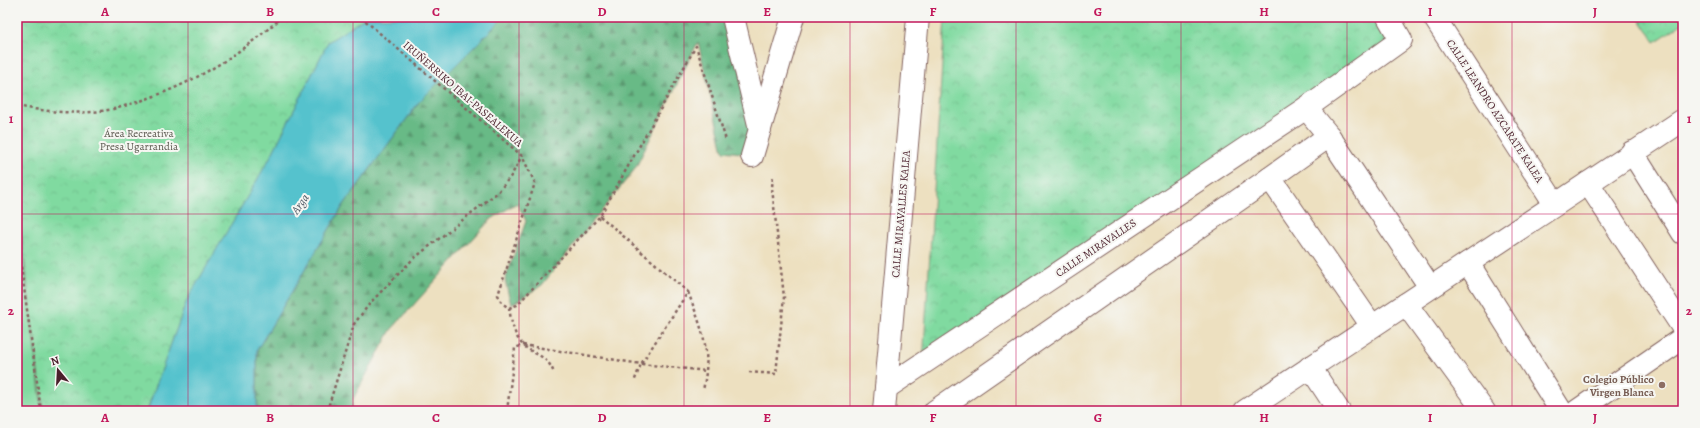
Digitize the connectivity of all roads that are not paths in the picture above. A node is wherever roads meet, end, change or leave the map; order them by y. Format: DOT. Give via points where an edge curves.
graph roads {
  1 [pos="733,17"];
  2 [pos="793,17"];
  3 [pos="918,17"];
  4 [pos="1388,17"];
  5 [pos="1434,17"];
  6 [pos="1306,108"];
  7 [pos="1683,120"];
  8 [pos="760,129"];
  9 [pos="1329,136"];
  10 [pos="1632,152"];
  11 [pos="752,156"];
  12 [pos="1270,178"];
  13 [pos="1588,182"];
  14 [pos="1555,204"];
  15 [pos="1683,233"];
  16 [pos="1468,263"];
  17 [pos="1430,287"];
  18 [pos="1406,304"];
  19 [pos="1372,326"];
  20 [pos="1683,328"];
  21 [pos="1683,338"];
  22 [pos="1310,367"];
  23 [pos="886,388"];
  24 [pos="1267,405"];
  25 [pos="884,411"];
  26 [pos="935,411"];
  27 [pos="1245,411"];
  28 [pos="1339,411"];
  29 [pos="1484,411"];
  30 [pos="1562,411"];
  31 [pos="1577,411"];
  1 -- 8 [label="street"];
  2 -- 8 [label="street"];
  3 -- 23 [label="street, CALLE MIRAVALLES KALEA"];
  4 -- 6 [label="street, CALLE MIRAVALLES" via="1401,40"];
  5 -- 14 [label="street, CALLE LEANDRO AZCARATE KALEA"];
  6 -- 9 [label="street"];
  6 -- 23 [label="street, CALLE MIRAVALLES"];
  7 -- 10 [label="street"];
  8 -- 11 [label="street"];
  9 -- 12 [label="street"];
  9 -- 17 [label="street"];
  10 -- 13 [label="street"];
  10 -- 15 [label="street"];
  12 -- 19 [label="street"];
  12 -- 26 [label="street"];
  13 -- 14 [label="street"];
  13 -- 20 [label="street"];
  14 -- 16 [label="street"];
  16 -- 17 [label="street"];
  16 -- 30 [label="street"];
  17 -- 18 [label="street"];
  18 -- 19 [label="street"];
  18 -- 29 [label="street"];
  19 -- 22 [label="street"];
  21 -- 31 [label="street"];
  22 -- 24 [label="street"];
  22 -- 28 [label="street"];
  23 -- 25 [label="street, CALLE MIRAVALLES KALEA"];
  24 -- 27 [label="street"];
}
